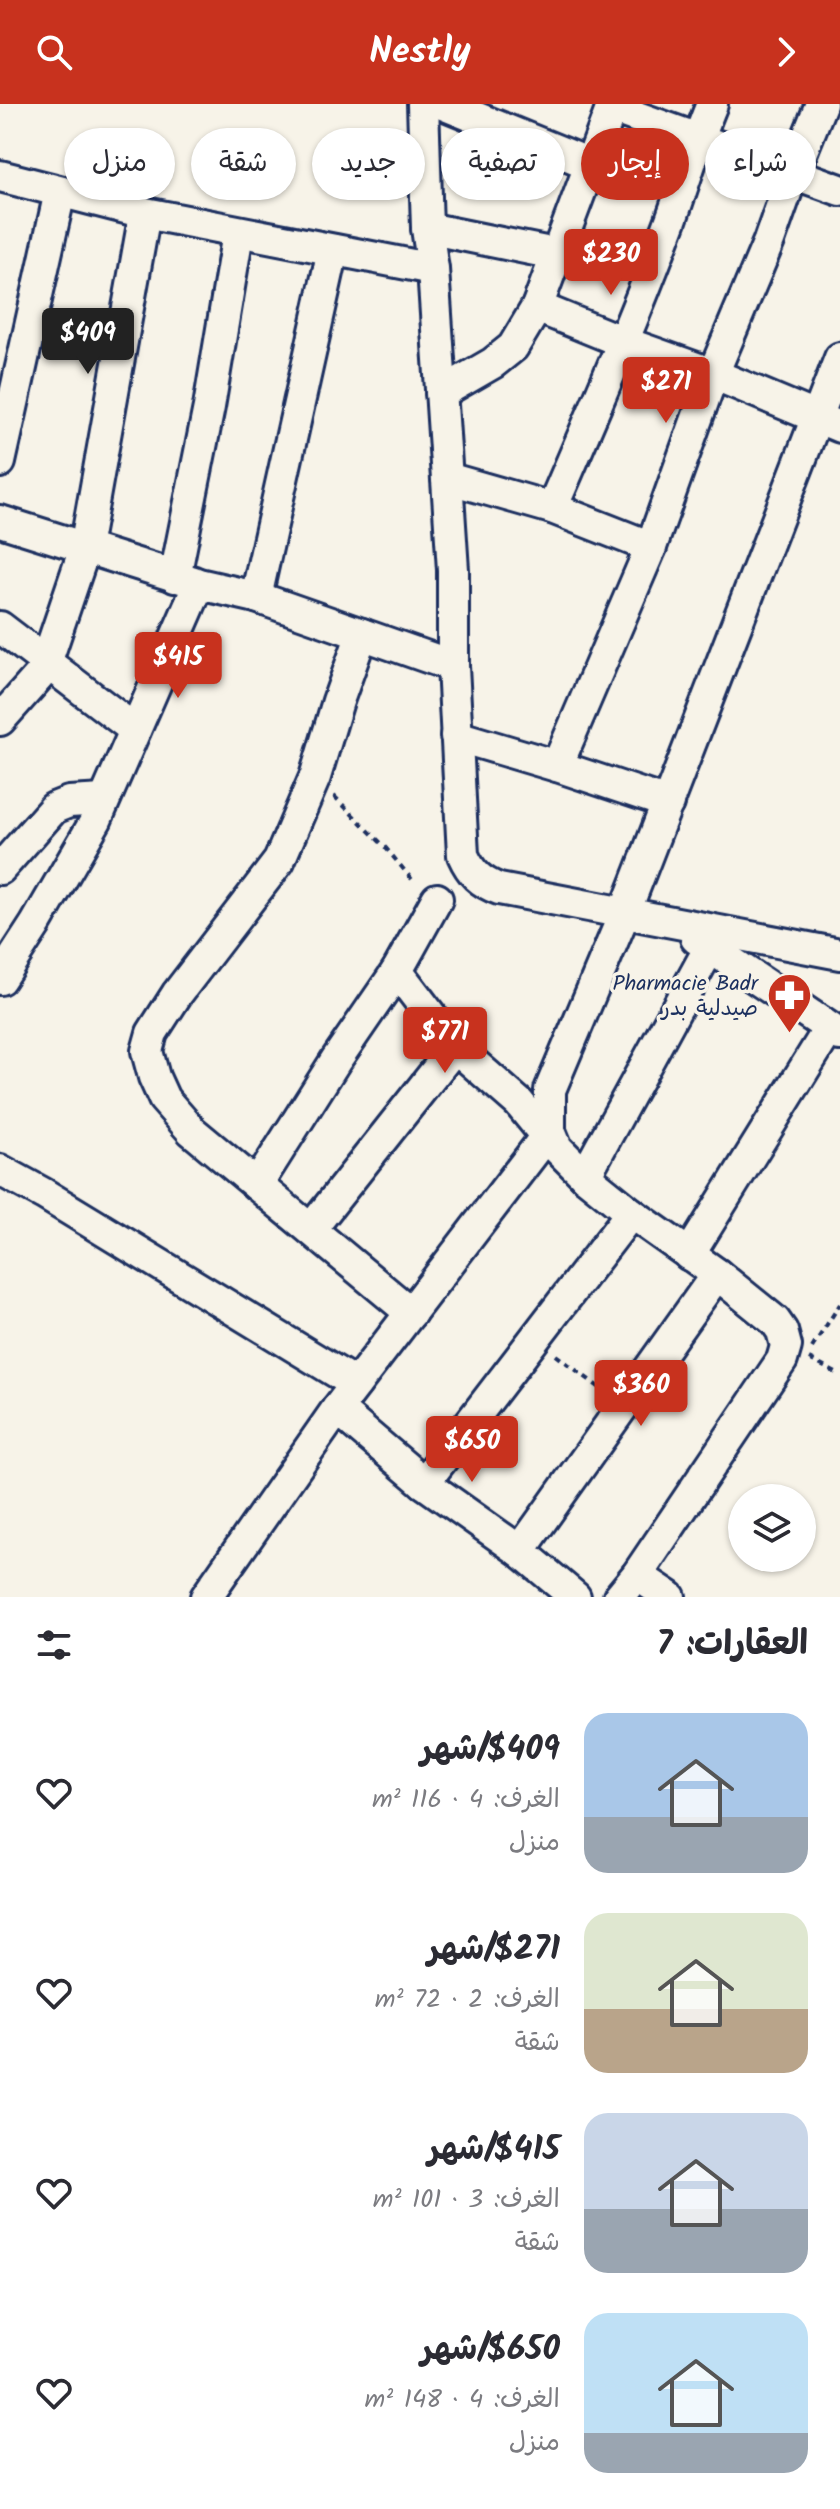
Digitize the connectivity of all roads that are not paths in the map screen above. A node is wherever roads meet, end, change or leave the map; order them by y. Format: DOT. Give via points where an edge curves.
graph roads {
  1 [pos="423,104"];
  2 [pos="443,104"];
  3 [pos="712,104"];
  4 [pos="821,104"];
  5 [pos="613,106"];
  6 [pos="604,128"];
  7 [pos="811,128"];
  8 [pos="697,140"];
  9 [pos="705,143"];
  10 [pos="581,160"];
  11 [pos="0,176"];
  12 [pos="816,181"];
  13 [pos="581,187"];
  14 [pos="840,190"];
  15 [pos="60,192"];
  16 [pos="783,200"];
  17 [pos="145,213"];
  18 [pos="427,228"];
  19 [pos="238,233"];
  20 [pos="333,250"];
  21 [pos="555,254"];
  22 [pos="433,269"];
  23 [pos="537,307"];
  24 [pos="623,342"];
  25 [pos="840,358"];
  26 [pos="713,374"];
  27 [pos="441,393"];
  28 [pos="829,422"];
  29 [pos="0,462"];
  30 [pos="447,478"];
  31 [pos="552,508"];
  32 [pos="0,521"];
  33 [pos="651,547"];
  34 [pos="85,548"];
  35 [pos="187,581"];
  36 [pos="256,597"];
  37 [pos="0,627"];
  38 [pos="362,634"];
  39 [pos="46,663"];
  40 [pos="453,666"];
  41 [pos="0,720"];
  42 [pos="135,730"];
  43 [pos="456,736"];
  44 [pos="557,766"];
  45 [pos="104,800"];
  46 [pos="668,803"];
  47 [pos="0,869"];
  48 [pos="437,899"];
  49 [pos="625,912"];
  50 [pos="671,921"];
  51 [pos="710,947"];
  52 [pos="840,954"];
  53 [pos="397,971"];
  54 [pos="0,979"];
  55 [pos="834,1032"];
  56 [pos="455,1047"];
  57 [pos="548,1134"];
  58 [pos="0,1170"];
  59 [pos="585,1176"];
  60 [pos="257,1185"];
  61 [pos="631,1213"];
  62 [pos="311,1229"];
  63 [pos="689,1255"];
  64 [pos="717,1274"];
  65 [pos="411,1313"];
  66 [pos="356,1384"];
  67 [pos="337,1409"];
  68 [pos="424,1483"];
  69 [pos="520,1551"];
  70 [pos="628,1586"];
  71 [pos="206,1597"];
  72 [pos="575,1597"];
  73 [pos="670,1597"];
  1 -- 18 [label="street"];
  2 -- 10 [label="street"];
  3 -- 8 [label="street"];
  4 -- 7 [label="street"];
  5 -- 6 [label="street"];
  5 -- 8 [label="street"];
  8 -- 9 [label="street"];
  8 -- 24 [label="street"];
  11 -- 15 [label="street"];
  12 -- 14 [label="street"];
  13 -- 21 [label="street"];
  15 -- 17 [label="street"];
  15 -- 29 [label="street"];
  16 -- 26 [label="street"];
  17 -- 19 [label="street"];
  17 -- 34 [label="street"];
  18 -- 21 [label="street"];
  18 -- 22 [label="street"];
  19 -- 20 [label="street"];
  19 -- 35 [label="street"];
  20 -- 22 [label="street"];
  20 -- 36 [label="street"];
  21 -- 23 [label="street"];
  22 -- 27 [label="street"];
  23 -- 24 [label="street"];
  23 -- 27 [label="street" via="513,347"];
  24 -- 26 [label="street"];
  24 -- 31 [label="street"];
  25 -- 28 [label="street"];
  26 -- 28 [label="street"];
  26 -- 33 [label="street"];
  27 -- 30 [label="street"];
  28 -- 46 [label="street"];
  30 -- 31 [label="street"];
  30 -- 40 [label="street"];
  31 -- 33 [label="street"];
  32 -- 34 [label="street"];
  33 -- 44 [label="street"];
  34 -- 35 [label="street"];
  34 -- 39 [label="street"];
  35 -- 36 [label="street"];
  35 -- 42 [label="street"];
  36 -- 38 [label="street"];
  37 -- 39 [label="street"];
  38 -- 40 [label="street"];
  38 -- 60 [label="street" via="315,777 279,861 177,994 147,1051 164,1099 192,1131"];
  39 -- 41 [label="street"];
  39 -- 42 [label="street"];
  40 -- 43 [label="street"];
  42 -- 45 [label="street"];
  43 -- 44 [label="street"];
  43 -- 49 [label="street" via="463,855 470,870 499,889"];
  44 -- 46 [label="street"];
  45 -- 47 [label="street" via="54,808"];
  45 -- 54 [label="street"];
  46 -- 49 [label="street"];
  48 -- 53 [label="street"];
  49 -- 50 [label="street"];
  49 -- 57 [label="street" via="550,1090"];
  50 -- 51 [label="street"];
  50 -- 52 [label="street"];
  51 -- 55 [label="street"];
  51 -- 59 [label="street"];
  53 -- 56 [label="street"];
  53 -- 60 [label="street"];
  55 -- 63 [label="street"];
  56 -- 57 [label="street"];
  56 -- 62 [label="street"];
  57 -- 59 [label="street"];
  57 -- 65 [label="street"];
  58 -- 66 [label="street"];
  59 -- 61 [label="street"];
  60 -- 62 [label="street"];
  61 -- 63 [label="street"];
  61 -- 68 [label="street"];
  62 -- 65 [label="street"];
  63 -- 64 [label="street"];
  64 -- 69 [label="street"];
  64 -- 70 [label="street" via="775,1321 786,1346 782,1360"];
  65 -- 66 [label="street"];
  66 -- 67 [label="street"];
  67 -- 68 [label="street"];
  67 -- 71 [label="street"];
  68 -- 69 [label="street"];
  69 -- 72 [label="street"];
  70 -- 73 [label="street"];
}
